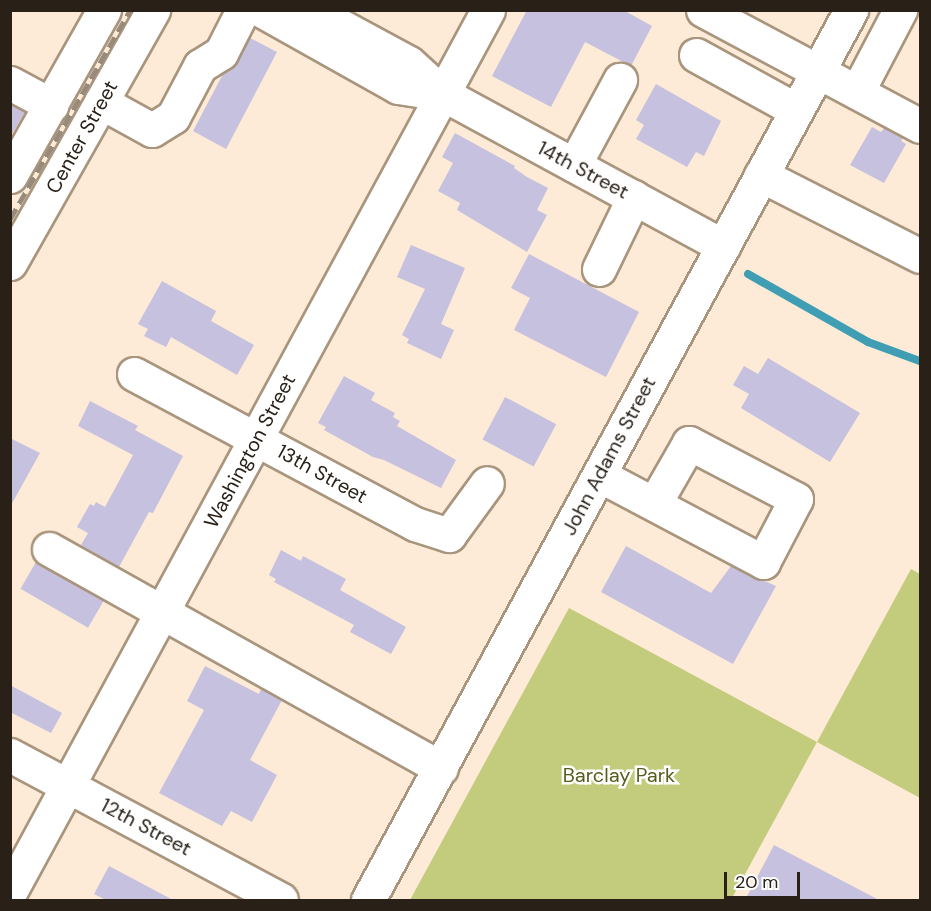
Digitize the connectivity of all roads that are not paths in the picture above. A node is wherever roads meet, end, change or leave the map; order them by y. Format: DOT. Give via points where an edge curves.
graph roads {
  1 [pos="104,10"];
  2 [pos="153,10"];
  3 [pos="311,10"];
  4 [pos="488,10"];
  5 [pos="704,10"];
  6 [pos="900,10"];
  7 [pos="844,13"];
  8 [pos="250,15"];
  9 [pos="696,55"];
  10 [pos="816,73"];
  11 [pos="620,80"];
  12 [pos="10,83"];
  13 [pos="857,92"];
  14 [pos="443,94"];
  15 [pos="101,102"];
  16 [pos="51,105"];
  17 [pos="796,110"];
  18 [pos="921,126"];
  19 [pos="574,165"];
  20 [pos="761,175"];
  21 [pos="10,176"];
  22 [pos="634,197"];
  23 [pos="723,246"];
  24 [pos="921,256"];
  25 [pos="10,263"];
  26 [pos="599,269"];
  27 [pos="134,374"];
  28 [pos="257,438"];
  29 [pos="599,475"];
  30 [pos="487,483"];
  31 [pos="654,504"];
  32 [pos="49,549"];
  33 [pos="163,611"];
  34 [pos="10,755"];
  35 [pos="441,768"];
  36 [pos="68,786"];
  37 [pos="10,892"];
  38 [pos="281,900"];
  39 [pos="368,900"];
  1 -- 16 [label="street"];
  2 -- 15 [label="street, Center Street"];
  3 -- 14 [label="street, 14th Street" via="409,63"];
  4 -- 14 [label="street, Washington Street"];
  5 -- 10 [label="street"];
  6 -- 13 [label="street"];
  7 -- 10 [label="street, John Adams Street"];
  8 -- 14 [label="street, 14th Street" via="398,87"];
  8 -- 15 [label="street" via="221,53 200,66 173,117 159,126 152,130"];
  9 -- 17 [label="street"];
  10 -- 13 [label="street"];
  10 -- 17 [label="street, John Adams Street"];
  11 -- 19 [label="street"];
  12 -- 16 [label="street"];
  13 -- 18 [label="street"];
  14 -- 19 [label="street, 14th Street"];
  14 -- 28 [label="street, Washington Street"];
  15 -- 25 [label="street, Center Street"];
  16 -- 21 [label="street"];
  17 -- 20 [label="street, John Adams Street"];
  19 -- 22 [label="street, 14th Street"];
  20 -- 23 [label="street, John Adams Street"];
  20 -- 24 [label="street"];
  22 -- 23 [label="street, 14th Street"];
  22 -- 26 [label="street"];
  23 -- 29 [label="street, John Adams Street"];
  27 -- 28 [label="street, 13th Street"];
  28 -- 30 [label="street, 13th Street" via="415,524 449,535"];
  28 -- 33 [label="street, Washington Street"];
  29 -- 31 [label="street"];
  29 -- 35 [label="street, John Adams Street"];
  32 -- 33 [label="street"];
  33 -- 35 [label="street"];
  33 -- 36 [label="street, Washington Street"];
  34 -- 36 [label="street, 12th Street"];
  35 -- 39 [label="street, John Adams Street"];
  36 -- 37 [label="street, Washington Street"];
  36 -- 38 [label="street, 12th Street"];
}
